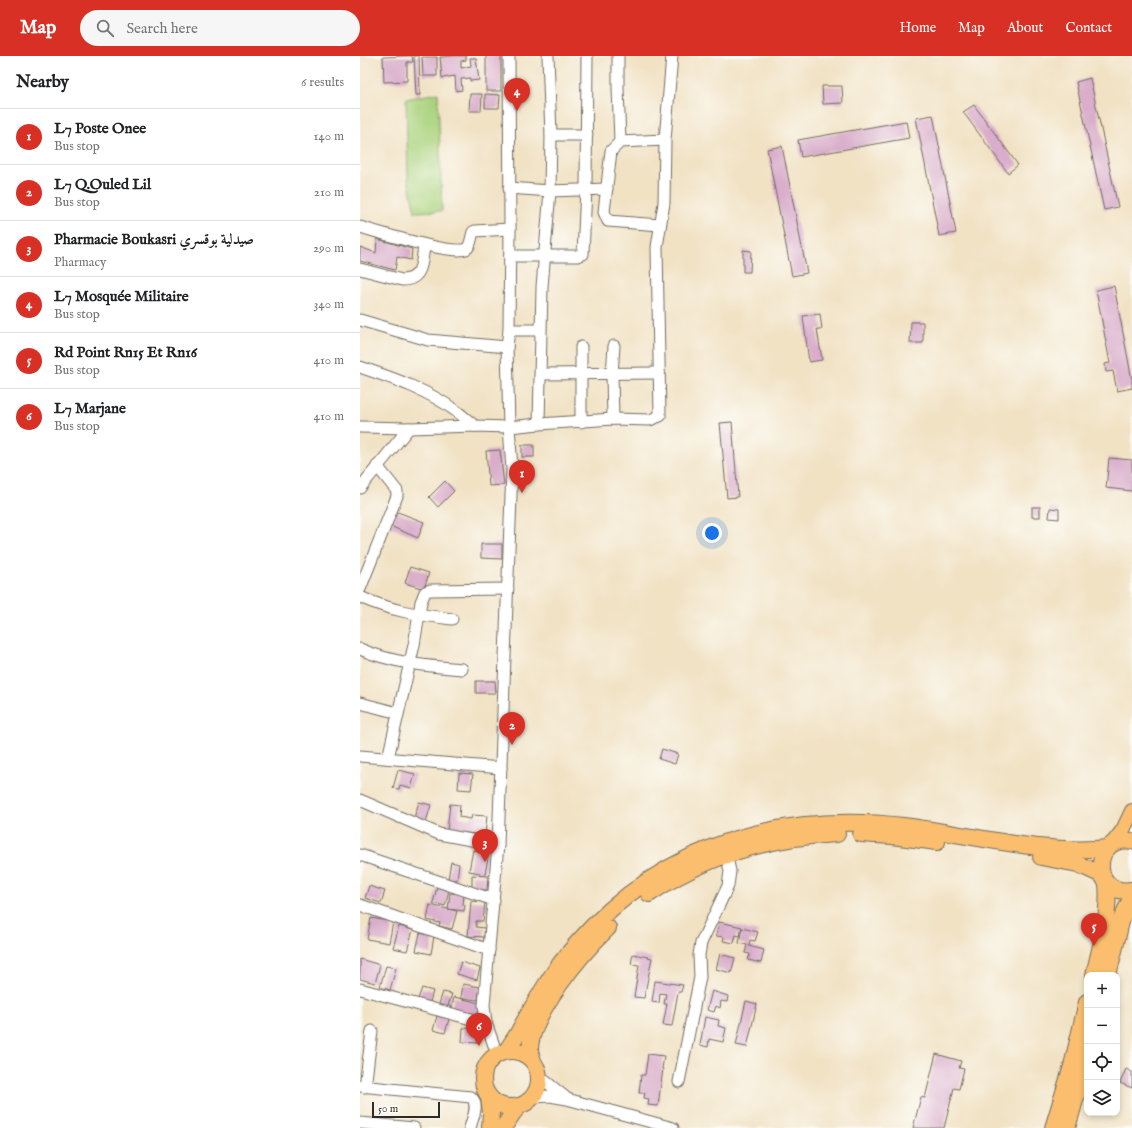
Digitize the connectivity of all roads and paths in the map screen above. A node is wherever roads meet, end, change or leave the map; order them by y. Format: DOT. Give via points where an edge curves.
graph roads {
  1 [pos="509,56"];
  2 [pos="548,56"];
  3 [pos="587,56"];
  4 [pos="618,56"];
  5 [pos="672,56"];
  6 [pos="551,135"];
  7 [pos="587,135"];
  8 [pos="665,140"];
  9 [pos="620,142"];
  10 [pos="509,188"];
  11 [pos="586,189"];
  12 [pos="607,189"];
  13 [pos="550,191"];
  14 [pos="660,225"];
  15 [pos="360,227"];
  16 [pos="510,229"];
  17 [pos="424,245"];
  18 [pos="510,256"];
  19 [pos="545,256"];
  20 [pos="360,269"];
  21 [pos="360,320"];
  22 [pos="509,330"];
  23 [pos="540,330"];
  24 [pos="614,346"];
  25 [pos="507,347"];
  26 [pos="581,347"];
  27 [pos="360,367"];
  28 [pos="659,373"];
  29 [pos="541,374"];
  30 [pos="581,374"];
  31 [pos="612,374"];
  32 [pos="613,419"];
  33 [pos="581,422"];
  34 [pos="539,424"];
  35 [pos="475,426"];
  36 [pos="360,427"];
  37 [pos="509,427"];
  38 [pos="409,428"];
  39 [pos="377,466"];
  40 [pos="360,488"];
  41 [pos="360,589"];
  42 [pos="508,589"];
  43 [pos="360,597"];
  44 [pos="418,615"];
  45 [pos="452,619"];
  46 [pos="360,649"];
  47 [pos="410,663"];
  48 [pos="462,669"];
  49 [pos="360,703"];
  50 [pos="398,713"];
  51 [pos="360,756"];
  52 [pos="388,758"];
  53 [pos="502,768"];
  54 [pos="360,800"];
  55 [pos="1132,811"];
  56 [pos="1132,841"];
  57 [pos="498,845"];
  58 [pos="1110,846"];
  59 [pos="726,854"];
  60 [pos="360,855"];
  61 [pos="1104,879"];
  62 [pos="1132,890"];
  63 [pos="1132,896"];
  64 [pos="494,900"];
  65 [pos="360,905"];
  66 [pos="489,950"];
  67 [pos="1095,972"];
  68 [pos="1109,972"];
  69 [pos="360,989"];
  70 [pos="1086,1008"];
  71 [pos="486,1023"];
  72 [pos="372,1032"];
  73 [pos="365,1047"];
  74 [pos="502,1052"];
  75 [pos="533,1061"];
  76 [pos="1084,1069"];
  77 [pos="539,1076"];
  78 [pos="679,1082"];
  79 [pos="363,1087"];
  80 [pos="489,1097"];
  81 [pos="532,1097"];
  82 [pos="567,1099"];
  83 [pos="519,1106"];
  84 [pos="360,1123"];
  85 [pos="414,1128"];
  86 [pos="470,1128"];
  87 [pos="490,1128"];
  88 [pos="503,1128"];
  89 [pos="673,1128"];
  90 [pos="1053,1128"];
  91 [pos="1068,1128"];
  1 -- 10 [label="street"];
  2 -- 6 [label="street"];
  3 -- 7 [label="street"];
  4 -- 9 [label="street"];
  5 -- 8 [label="street"];
  6 -- 7 [label="street"];
  6 -- 13 [label="street"];
  7 -- 11 [label="street"];
  8 -- 9 [label="street"];
  8 -- 14 [label="street" via="664,203"];
  9 -- 12 [label="street" via="611,151"];
  10 -- 13 [label="street"];
  10 -- 16 [label="street"];
  11 -- 12 [label="street"];
  11 -- 13 [label="street"];
  11 -- 19 [label="street" via="583,254"];
  12 -- 14 [label="street" via="604,212 608,221"];
  13 -- 19 [label="street"];
  14 -- 28 [label="street" via="657,247"];
  15 -- 17 [label="street"];
  16 -- 17 [label="street" via="474,231 470,245 460,250"];
  16 -- 18 [label="street"];
  17 -- 20 [label="street" via="420,270 408,280"];
  18 -- 19 [label="street"];
  18 -- 22 [label="street"];
  19 -- 23 [label="street"];
  21 -- 25 [label="street" via="428,340"];
  22 -- 23 [label="street"];
  22 -- 25 [label="street"];
  23 -- 29 [label="street"];
  24 -- 31 [label="street"];
  25 -- 37 [label="street"];
  26 -- 30 [label="street"];
  27 -- 35 [label="street" via="439,400"];
  28 -- 31 [label="street"];
  28 -- 32 [label="street" via="660,416 650,420"];
  29 -- 30 [label="street"];
  29 -- 34 [label="street"];
  30 -- 31 [label="street"];
  30 -- 33 [label="street"];
  31 -- 32 [label="street"];
  32 -- 33 [label="street"];
  33 -- 34 [label="street"];
  34 -- 37 [label="street"];
  35 -- 37 [label="street"];
  35 -- 38 [label="street"];
  36 -- 38 [label="street"];
  37 -- 42 [label="street" via="512,469"];
  38 -- 39 [label="street"];
  39 -- 40 [label="street"];
  39 -- 41 [label="street" via="398,493"];
  42 -- 44 [label="street" via="426,590"];
  42 -- 53 [label="street"];
  43 -- 44 [label="street" via="392,610"];
  44 -- 45 [label="street"];
  44 -- 47 [label="street"];
  46 -- 47 [label="street"];
  47 -- 48 [label="street"];
  47 -- 50 [label="street"];
  49 -- 50 [label="street"];
  50 -- 52 [label="street"];
  51 -- 52 [label="street"];
  52 -- 53 [label="street"];
  53 -- 57 [label="street"];
  54 -- 57 [label="street" via="439,834"];
  55 -- 58 [label="main road" via="1123,830"];
  56 -- 58 [label="highway"];
  57 -- 64 [label="street"];
  58 -- 61 [label="highway" via="1100,863"];
  58 -- 74 [label="highway" via="1081,849 1004,843 906,826 864,823 821,823 778,828 723,843 688,858 656,876 597,922 550,979"];
  59 -- 61 [label="highway" via="802,836 874,834 1066,861 1078,864"];
  59 -- 75 [label="highway" via="659,887 627,910 598,938 566,976 538,1019 531,1040"];
  59 -- 78 [label="street" via="730,871 728,886 701,943 700,977"];
  60 -- 64 [label="street"];
  61 -- 62 [label="highway" via="1119,890"];
  61 -- 67 [label="highway" via="1108,901"];
  63 -- 68 [label="highway" via="1121,923"];
  64 -- 66 [label="street"];
  65 -- 66 [label="street"];
  66 -- 71 [label="street" via="484,1005"];
  69 -- 71 [label="street"];
  70 -- 90 [label="highway" via="1072,1066"];
  71 -- 74 [label="street" via="489,1034"];
  72 -- 73 [label="street"];
  73 -- 79 [label="street"];
  74 -- 75 [label="highway" via="521,1052"];
  74 -- 80 [label="highway" via="491,1058 484,1070 483,1084"];
  75 -- 77 [label="highway"];
  76 -- 91 [label="highway"];
  77 -- 81 [label="highway" via="538,1087"];
  77 -- 82 [label="street"];
  79 -- 86 [label="street" via="471,1097 475,1100 475,1105"];
  80 -- 83 [label="highway" via="503,1106"];
  80 -- 87 [label="highway"];
  81 -- 82 [label="street" via="550,1096"];
  81 -- 83 [label="highway"];
  82 -- 89 [label="street"];
  83 -- 88 [label="highway"];
  84 -- 85 [label="street"];
}
